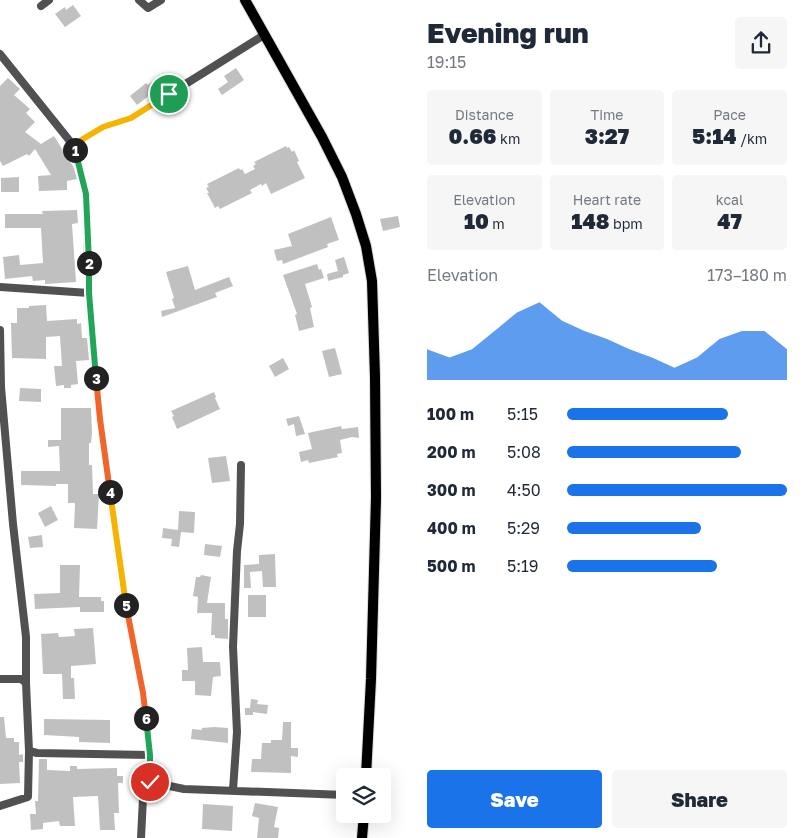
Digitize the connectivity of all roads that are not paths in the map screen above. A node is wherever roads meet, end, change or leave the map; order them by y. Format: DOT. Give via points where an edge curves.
graph roads {
  1 [pos="49,0"];
  2 [pos="139,0"];
  3 [pos="161,0"];
  4 [pos="244,0"];
  5 [pos="41,6"];
  6 [pos="264,34"];
  7 [pos="0,54"];
  8 [pos="73,145"];
  9 [pos="0,287"];
  10 [pos="89,293"];
  11 [pos="0,330"];
  12 [pos="241,465"];
  13 [pos="0,679"];
  14 [pos="26,683"];
  15 [pos="29,751"];
  16 [pos="150,755"];
  17 [pos="366,768"];
  18 [pos="150,782"];
  19 [pos="233,790"];
  20 [pos="336,795"];
  21 [pos="0,806"];
  22 [pos="363,823"];
  23 [pos="141,838"];
  24 [pos="362,838"];
  1 -- 5 [label="street"];
  2 -- 3 [label="street" via="148,8"];
  4 -- 6 [label="main road"];
  6 -- 8 [label="street" via="131,118 103,127"];
  6 -- 17 [label="main road" via="342,177 366,246 372,280 376,498"];
  7 -- 8 [label="street"];
  8 -- 10 [label="street" via="86,194"];
  9 -- 10 [label="street"];
  10 -- 16 [label="street" via="100,419"];
  11 -- 14 [label="street" via="1,387 26,637"];
  12 -- 19 [label="street" via="233,647 237,732"];
  13 -- 14 [label="street" via="21,679"];
  14 -- 15 [label="street"];
  15 -- 16 [label="street"];
  15 -- 21 [label="street" via="28,797"];
  16 -- 18 [label="street"];
  18 -- 19 [label="street" via="184,789"];
  18 -- 23 [label="street" via="143,798"];
  19 -- 20 [label="street"];
  22 -- 24 [label="main road"];
}
